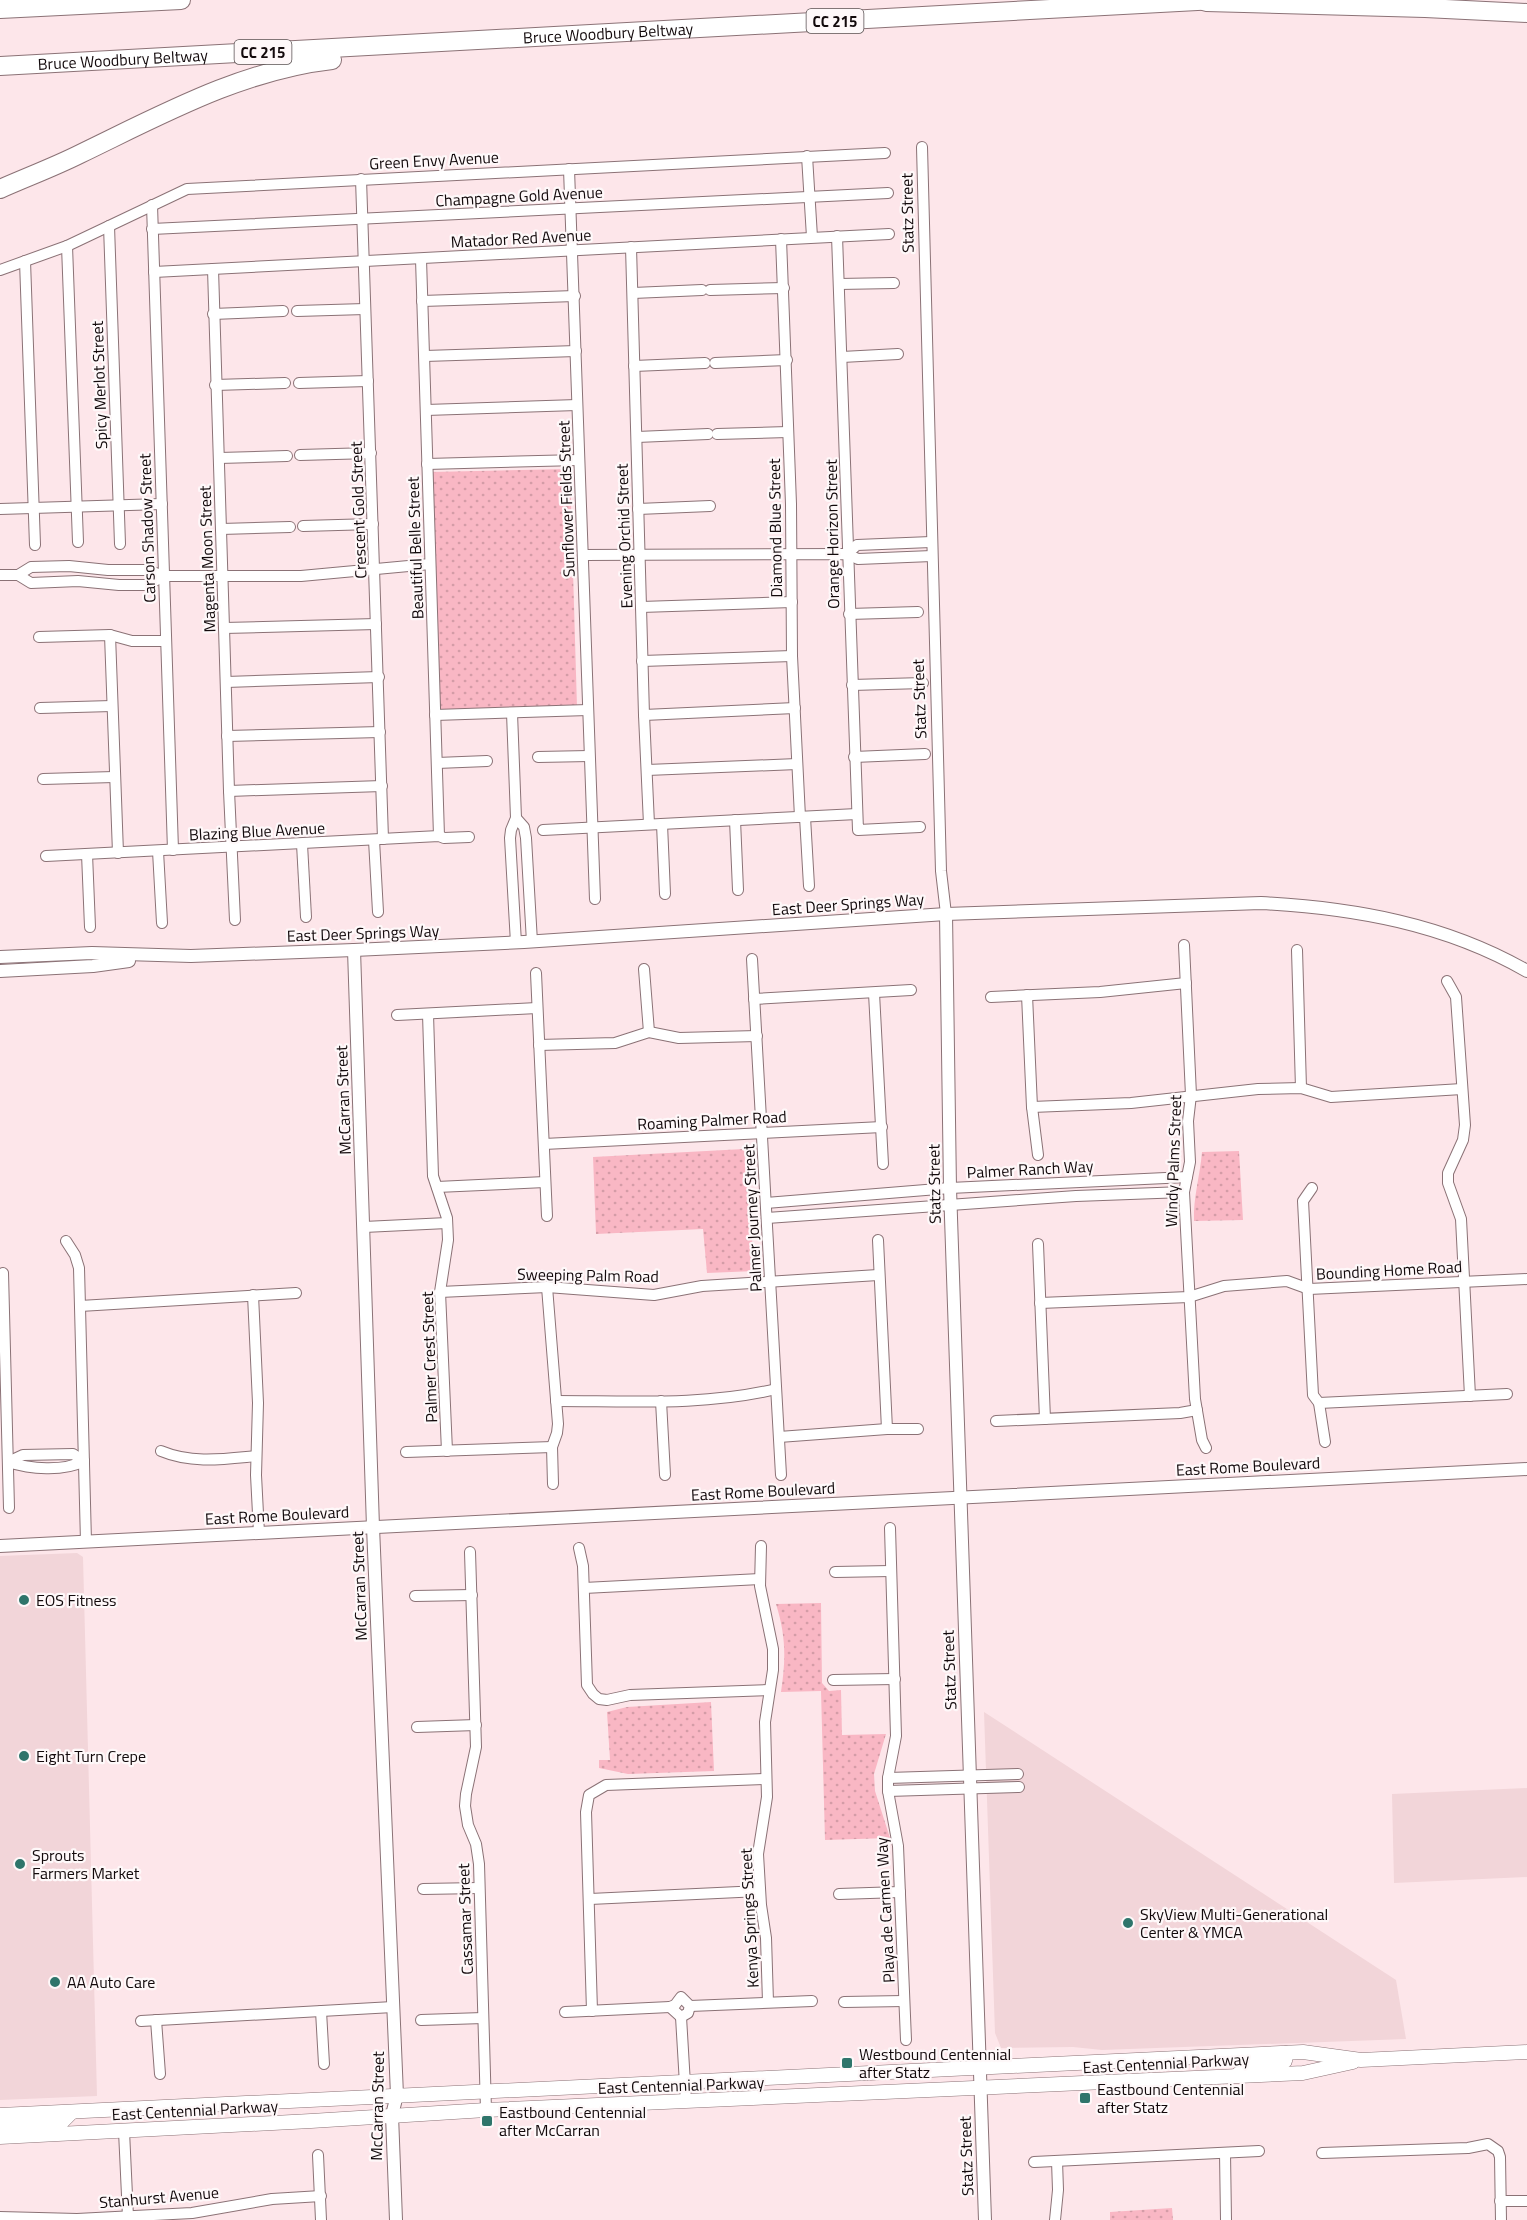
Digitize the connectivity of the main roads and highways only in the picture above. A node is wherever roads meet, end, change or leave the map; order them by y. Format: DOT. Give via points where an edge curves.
graph roads {
  1 [pos="181,0"];
  2 [pos="1216,0"];
  3 [pos="1144,4"];
  4 [pos="0,9"];
  5 [pos="1527,13"];
  6 [pos="527,39"];
  7 [pos="0,66"];
  8 [pos="0,189"];
  9 [pos="1527,2052"];
  10 [pos="1286,2053"];
  11 [pos="1361,2060"];
  12 [pos="1234,2076"];
  13 [pos="72,2112"];
  14 [pos="0,2115"];
  15 [pos="0,2126"];
  16 [pos="0,2137"];
  1 -- 4 [label="highway"];
  2 -- 3 [label="highway, Bruce Woodbury Beltway / CC 215"];
  3 -- 5 [label="highway" via="1219,2"];
  3 -- 6 [label="highway, Bruce Woodbury Beltway / CC 215"];
  6 -- 7 [label="highway, Bruce Woodbury Beltway / CC 215"];
  6 -- 8 [label="highway" via="309,63 252,78 163,113"];
  9 -- 11 [label="main road, East Centennial Parkway"];
  10 -- 11 [label="main road, East Centennial Parkway"];
  10 -- 12 [label="main road" via="1280,2064 1254,2066"];
  10 -- 13 [label="main road, East Centennial Parkway"];
  11 -- 12 [label="main road, East Centennial Parkway" via="1303,2073"];
  12 -- 16 [label="main road, East Centennial Parkway"];
  13 -- 14 [label="main road, East Centennial Parkway"];
  13 -- 15 [label="main road" via="61,2123"];
}
